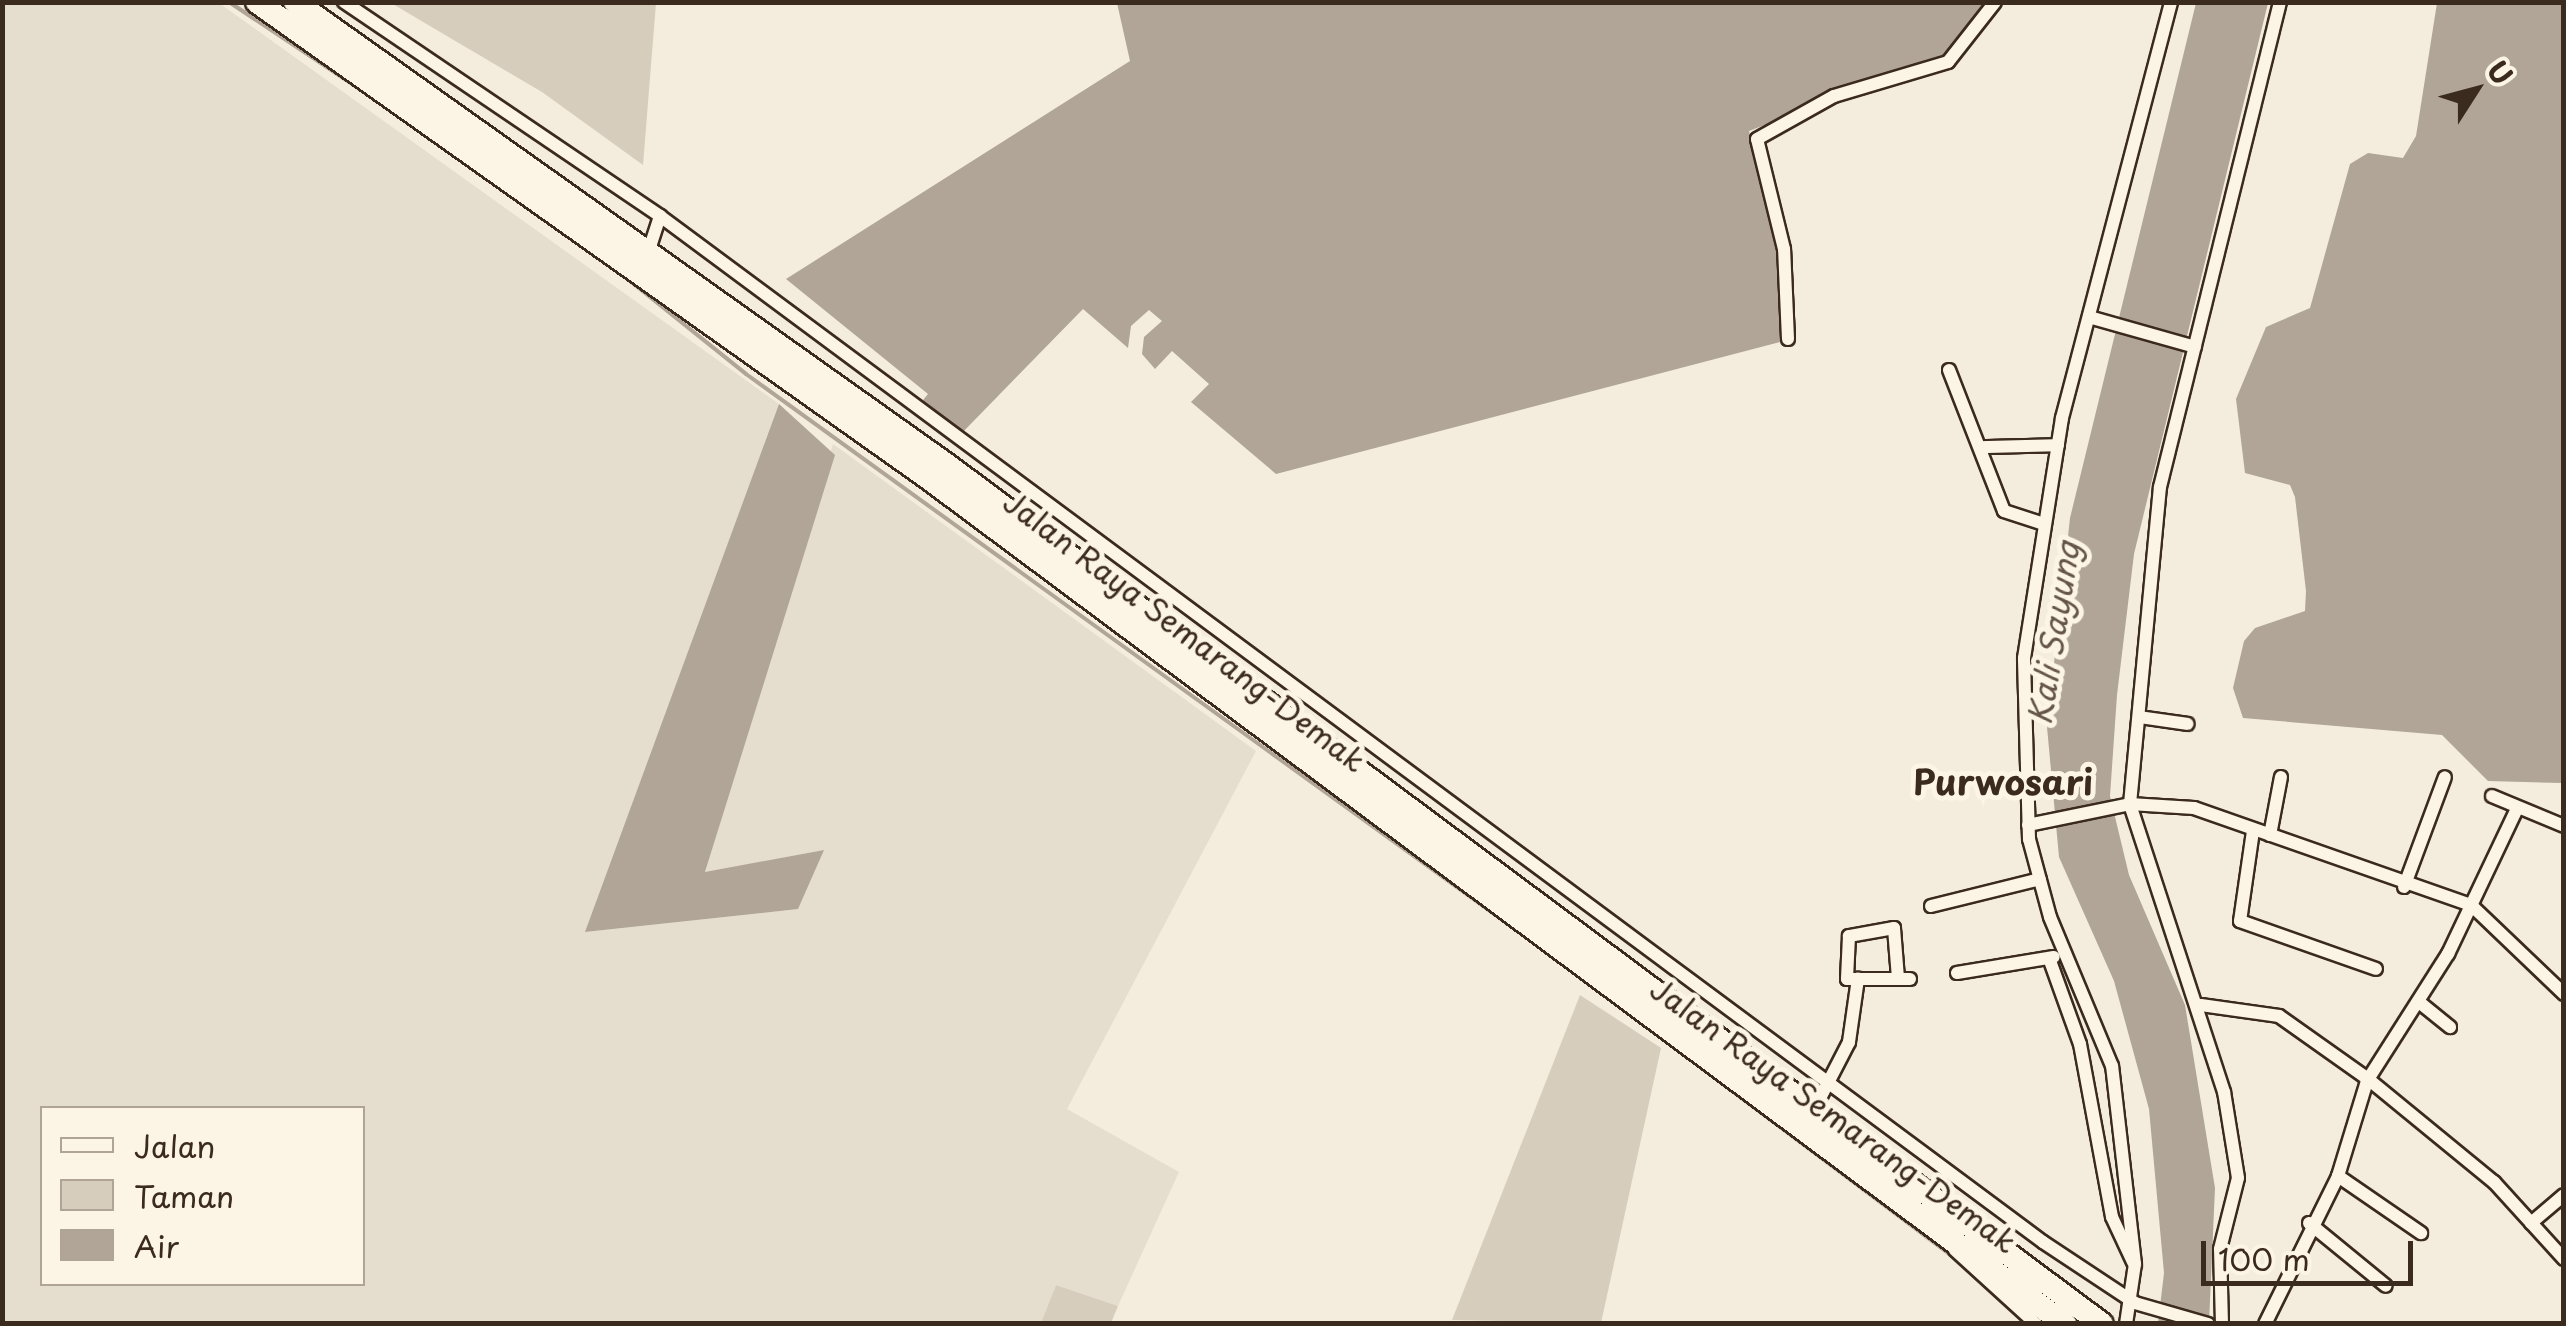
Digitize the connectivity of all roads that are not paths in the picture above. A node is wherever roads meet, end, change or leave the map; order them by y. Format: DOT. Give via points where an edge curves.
graph roads {
  1 [pos="257,2"];
  2 [pos="295,2"];
  3 [pos="344,2"];
  4 [pos="1995,2"];
  5 [pos="2171,2"];
  6 [pos="2280,2"];
  7 [pos="660,216"];
  8 [pos="648,250"];
  9 [pos="2091,317"];
  10 [pos="1788,339"];
  11 [pos="2191,347"];
  12 [pos="1949,370"];
  13 [pos="2058,445"];
  14 [pos="1984,447"];
  15 [pos="2044,524"];
  16 [pos="2139,717"];
  17 [pos="2188,724"];
  18 [pos="2281,777"];
  19 [pos="2445,777"];
  20 [pos="2492,796"];
  21 [pos="2124,806"];
  22 [pos="2516,811"];
  23 [pos="2028,824"];
  24 [pos="2564,826"];
  25 [pos="2253,832"];
  26 [pos="2270,835"];
  27 [pos="1452,836"];
  28 [pos="1439,859"];
  29 [pos="2040,879"];
  30 [pos="2404,887"];
  31 [pos="2471,905"];
  32 [pos="1931,906"];
  33 [pos="2066,955"];
  34 [pos="2049,958"];
  35 [pos="2376,969"];
  36 [pos="1957,974"];
  37 [pos="1858,979"];
  38 [pos="2564,994"];
  39 [pos="2420,1002"];
  40 [pos="2201,1006"];
  41 [pos="2450,1027"];
  42 [pos="2368,1079"];
  43 [pos="1823,1097"];
  44 [pos="2338,1176"];
  45 [pos="2564,1195"];
  46 [pos="2309,1222"];
  47 [pos="2531,1223"];
  48 [pos="2421,1232"];
  49 [pos="1946,1234"];
  50 [pos="2564,1259"];
  51 [pos="2135,1264"];
  52 [pos="2386,1286"];
  53 [pos="2135,1304"];
  54 [pos="2036,1324"];
  55 [pos="2065,1324"];
  56 [pos="2102,1324"];
  57 [pos="2126,1324"];
  58 [pos="2208,1324"];
  59 [pos="2222,1324"];
  60 [pos="2265,1324"];
  1 -- 28 [label="highway, Jalan Raya Semarang-Demak" via="931,480"];
  2 -- 8 [label="highway, Jalan Raya Semarang-Demak"];
  3 -- 7 [label="street"];
  4 -- 10 [label="street" via="1948,62 1834,96 1763,130 1756,148 1784,249"];
  5 -- 9 [label="street"];
  6 -- 11 [label="street"];
  7 -- 8 [label="street"];
  7 -- 43 [label="street"];
  8 -- 27 [label="highway, Jalan Raya Semarang-Demak"];
  9 -- 11 [label="street"];
  9 -- 13 [label="street"];
  11 -- 16 [label="street" via="2160,487"];
  12 -- 14 [label="street"];
  13 -- 14 [label="street"];
  13 -- 15 [label="street"];
  14 -- 15 [label="street" via="2008,517"];
  15 -- 23 [label="street" via="2024,658"];
  16 -- 17 [label="street"];
  16 -- 21 [label="street"];
  18 -- 26 [label="street"];
  19 -- 30 [label="street"];
  20 -- 22 [label="street"];
  21 -- 23 [label="street"];
  21 -- 25 [label="street" via="2180,804"];
  21 -- 40 [label="street"];
  22 -- 24 [label="street"];
  22 -- 31 [label="street"];
  23 -- 29 [label="street"];
  25 -- 26 [label="street"];
  25 -- 35 [label="street" via="2240,922"];
  26 -- 30 [label="street"];
  27 -- 28 [label="highway"];
  27 -- 43 [label="highway, Jalan Raya Semarang-Demak"];
  28 -- 49 [label="highway, Jalan Raya Semarang-Demak"];
  29 -- 32 [label="street"];
  29 -- 33 [label="street"];
  30 -- 31 [label="street"];
  31 -- 38 [label="street"];
  31 -- 39 [label="street"];
  33 -- 34 [label="street"];
  33 -- 51 [label="street" via="2112,1066"];
  34 -- 36 [label="street"];
  34 -- 51 [label="street" via="2080,1044 2112,1217"];
  37 -- 37 [label="street" via="1904,978 1890,925 1846,940 1844,973"];
  37 -- 43 [label="street" via="1852,1031"];
  39 -- 41 [label="street"];
  39 -- 42 [label="street"];
  40 -- 42 [label="street" via="2279,1016"];
  40 -- 59 [label="street" via="2238,1178 2220,1249"];
  42 -- 44 [label="street"];
  42 -- 47 [label="street" via="2452,1143"];
  43 -- 53 [label="street"];
  43 -- 56 [label="highway, Jalan Raya Semarang-Demak"];
  44 -- 46 [label="street"];
  44 -- 48 [label="street"];
  45 -- 47 [label="street"];
  46 -- 52 [label="street"];
  46 -- 60 [label="street"];
  47 -- 50 [label="street"];
  49 -- 54 [label="street" via="1974,1275"];
  49 -- 55 [label="highway, Jalan Raya Semarang-Demak"];
  51 -- 53 [label="street"];
  53 -- 57 [label="street"];
  53 -- 58 [label="street"];
}
